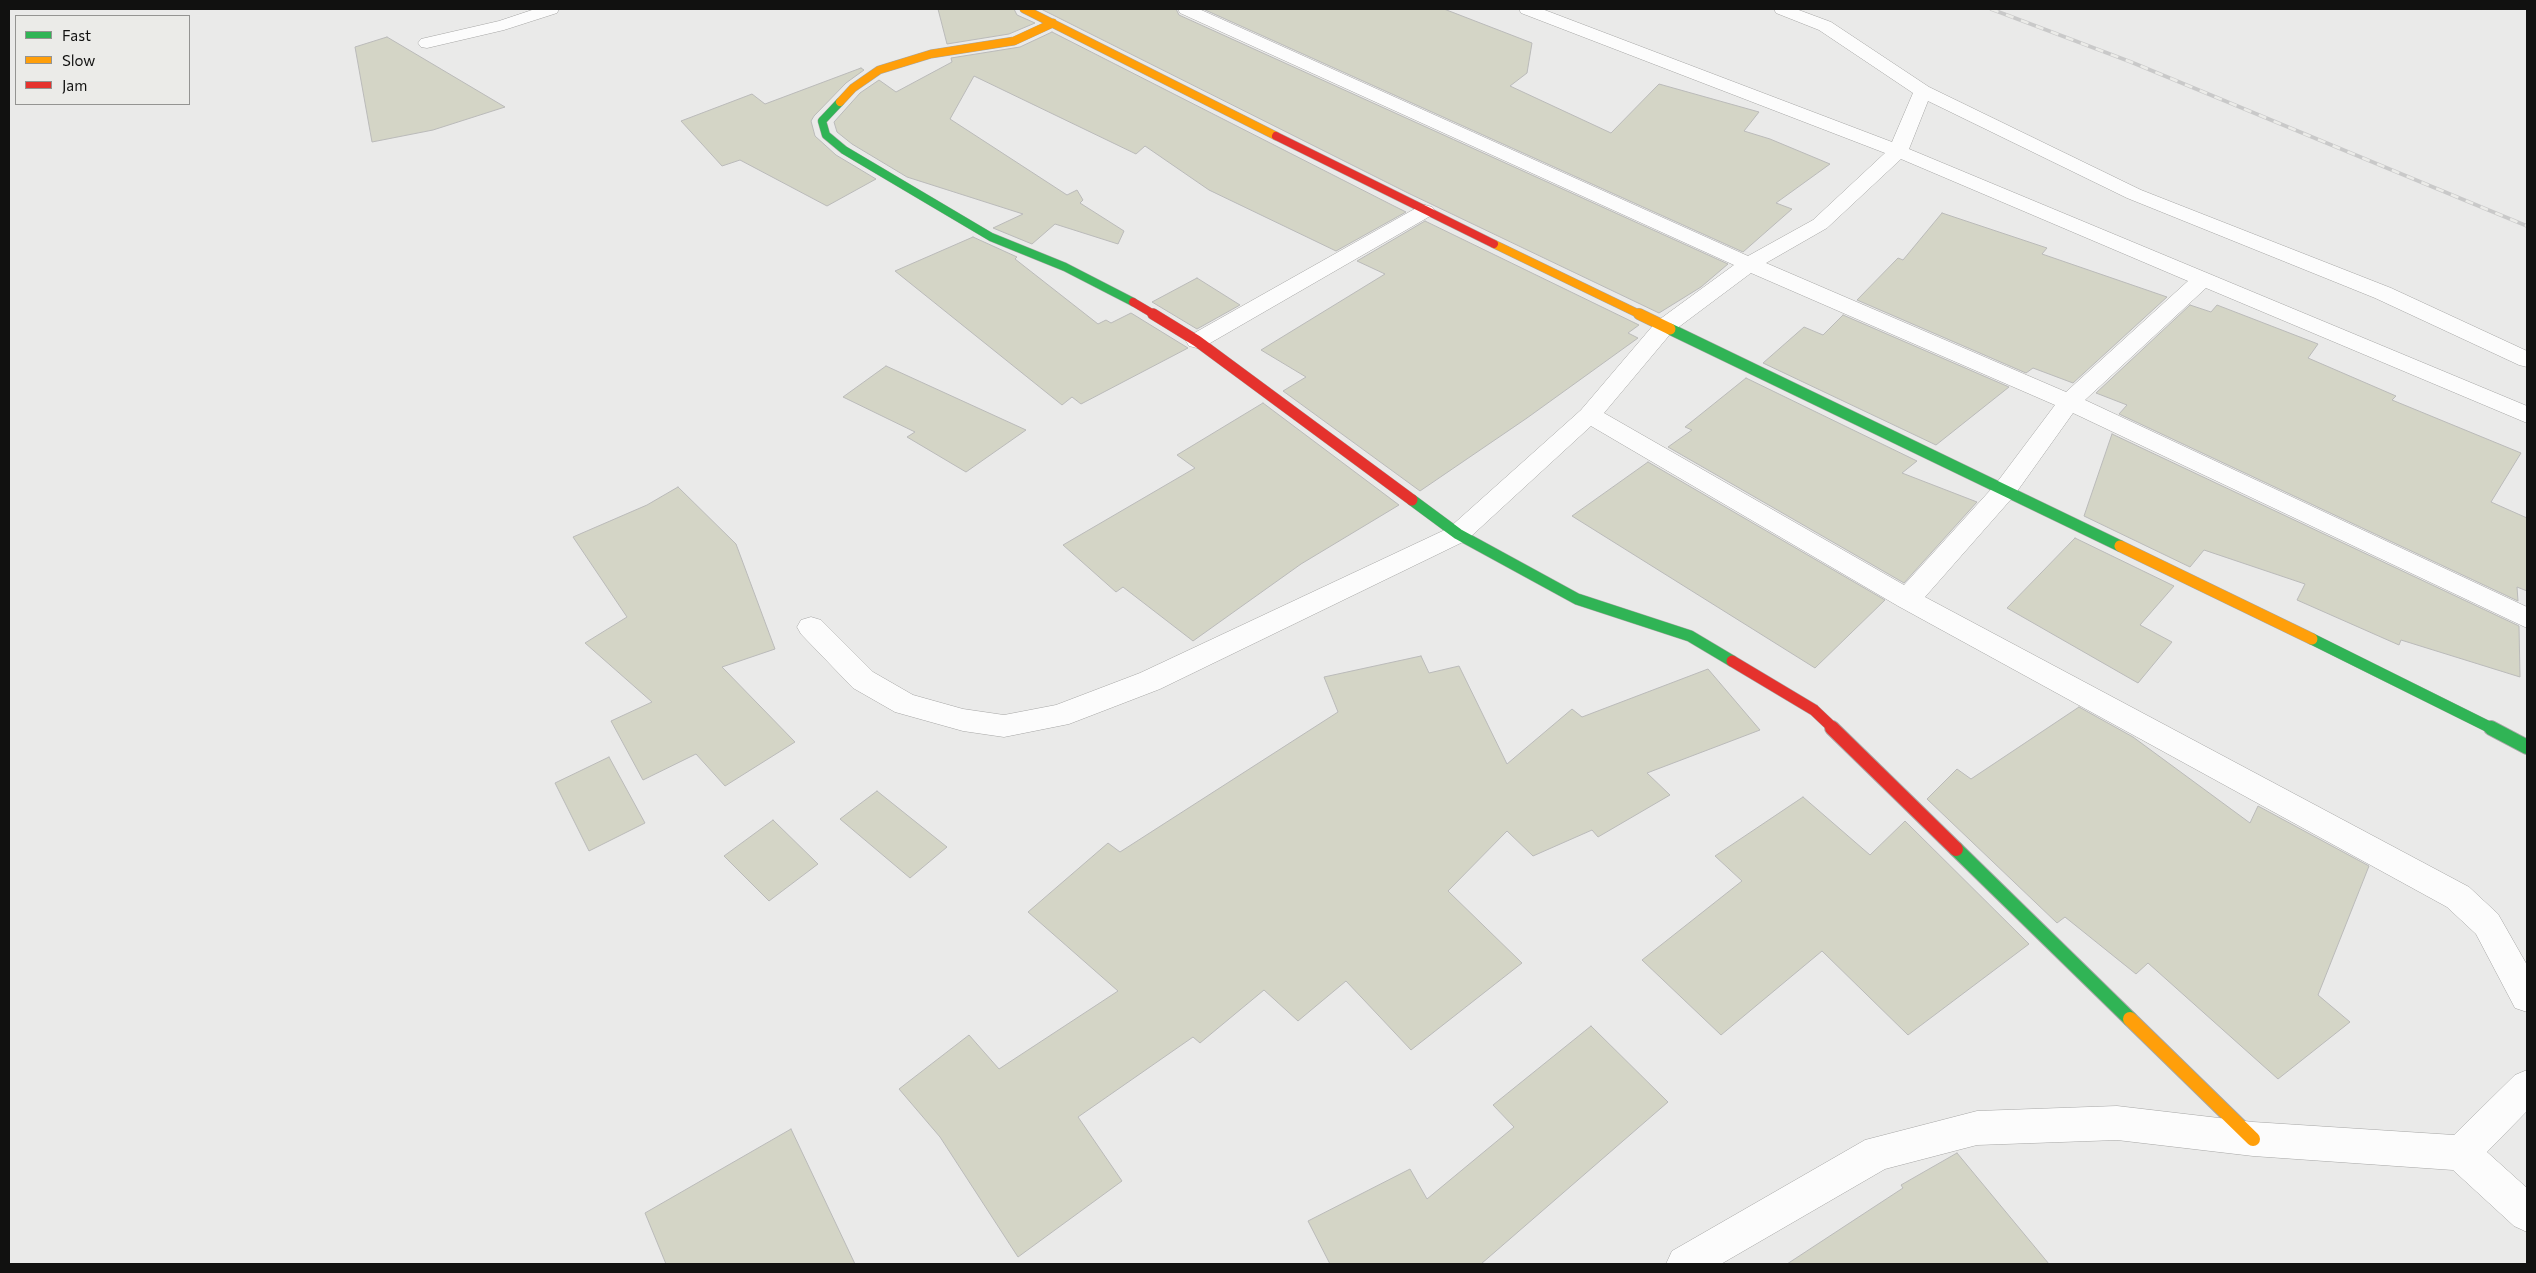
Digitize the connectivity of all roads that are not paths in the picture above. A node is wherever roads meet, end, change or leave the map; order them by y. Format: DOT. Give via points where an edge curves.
graph roads {
  1 [pos="551,9"];
  2 [pos="1024,9"];
  3 [pos="1186,9"];
  4 [pos="1527,9"];
  5 [pos="1782,9"];
  6 [pos="1053,23"];
  7 [pos="427,43"];
  8 [pos="1923,91"];
  9 [pos="1898,151"];
  10 [pos="1425,211"];
  11 [pos="1750,264"];
  12 [pos="2203,279"];
  13 [pos="1664,327"];
  14 [pos="1197,342"];
  15 [pos="2527,360"];
  16 [pos="2069,402"];
  17 [pos="1589,415"];
  18 [pos="2527,415"];
  19 [pos="2004,491"];
  20 [pos="1458,534"];
  21 [pos="1907,599"];
  22 [pos="2527,618"];
  23 [pos="811,627"];
  24 [pos="2527,747"];
  25 [pos="2527,997"];
  26 [pos="2527,1086"];
  27 [pos="2253,1139"];
  28 [pos="2461,1153"];
  29 [pos="2527,1213"];
  30 [pos="1685,1264"];
  1 -- 7 [label="street" via="504,25"];
  2 -- 6 [label="street"];
  3 -- 11 [label="street"];
  4 -- 9 [label="street"];
  5 -- 8 [label="street" via="1824,26"];
  6 -- 10 [label="street"];
  6 -- 14 [label="street" via="1014,41 931,54 879,70 853,88 822,121 826,135 844,150 991,237 1123,296"];
  8 -- 9 [label="street"];
  8 -- 15 [label="street" via="2134,194 2383,293"];
  9 -- 11 [label="street" via="1820,224"];
  9 -- 12 [label="street"];
  10 -- 13 [label="street"];
  10 -- 14 [label="street"];
  11 -- 13 [label="street"];
  11 -- 16 [label="street"];
  12 -- 16 [label="street"];
  12 -- 18 [label="street"];
  13 -- 17 [label="street"];
  13 -- 19 [label="street"];
  14 -- 20 [label="street"];
  16 -- 19 [label="street"];
  16 -- 22 [label="street"];
  17 -- 20 [label="street"];
  17 -- 21 [label="street"];
  19 -- 21 [label="street"];
  19 -- 24 [label="street" via="2434,698"];
  20 -- 23 [label="street" via="1150,681 1059,716 1004,726 963,720 905,704 863,680"];
  20 -- 27 [label="street" via="1577,598 1690,636 1814,710"];
  21 -- 25 [label="street" via="2458,897 2487,924"];
  26 -- 28 [label="street"];
  27 -- 28 [label="street"];
  27 -- 30 [label="street" via="2117,1123 1977,1128 1878,1153"];
  28 -- 29 [label="street"];
}
